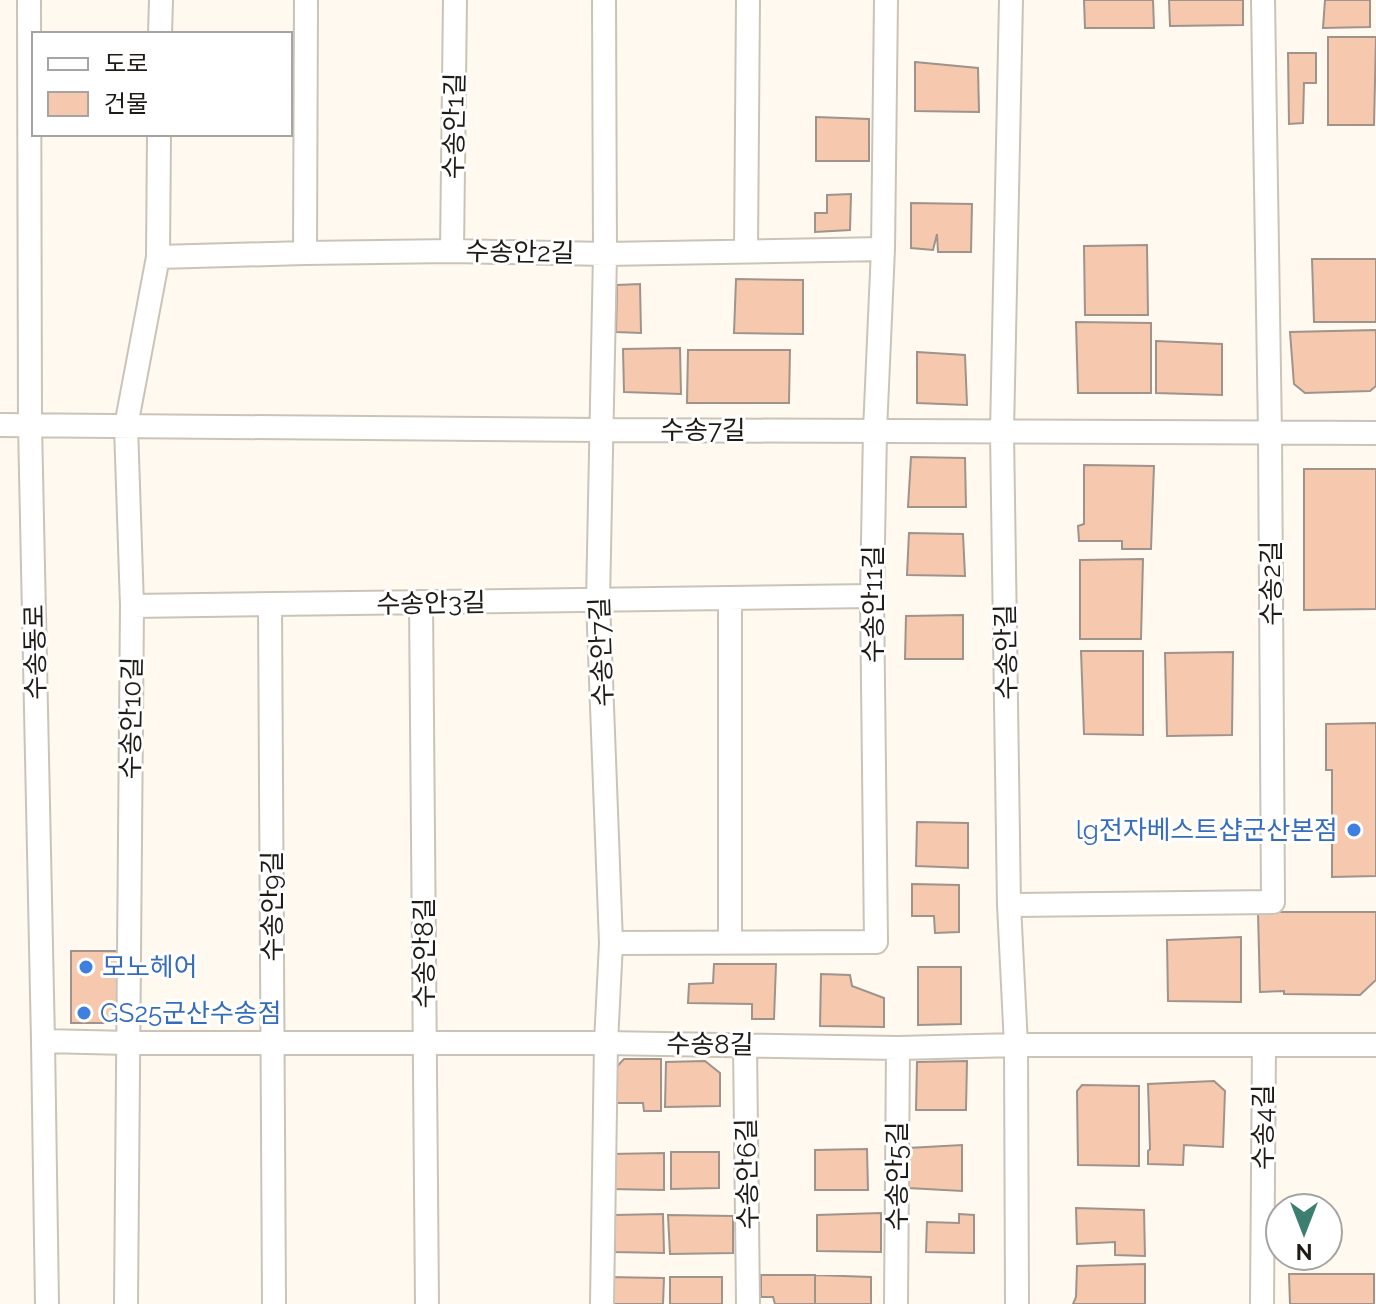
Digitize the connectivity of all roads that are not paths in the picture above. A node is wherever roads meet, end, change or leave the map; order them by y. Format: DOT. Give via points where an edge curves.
graph roads {
  1 [pos="29,0"];
  2 [pos="161,0"];
  3 [pos="306,0"];
  4 [pos="455,0"];
  5 [pos="604,0"];
  6 [pos="748,0"];
  7 [pos="886,0"];
  8 [pos="1011,0"];
  9 [pos="1263,0"];
  10 [pos="160,32"];
  11 [pos="159,136"];
  12 [pos="883,249"];
  13 [pos="746,250"];
  14 [pos="452,251"];
  15 [pos="305,253"];
  16 [pos="605,254"];
  17 [pos="158,257"];
  18 [pos="0,425"];
  19 [pos="30,425"];
  20 [pos="126,426"];
  21 [pos="601,430"];
  22 [pos="875,431"];
  23 [pos="1002,432"];
  24 [pos="1376,433"];
  25 [pos="1270,434"];
  26 [pos="872,596"];
  27 [pos="730,598"];
  28 [pos="598,601"];
  29 [pos="421,602"];
  30 [pos="270,605"];
  31 [pos="132,606"];
  32 [pos="1009,905"];
  33 [pos="730,942"];
  34 [pos="611,943"];
  35 [pos="43,1041"];
  36 [pos="129,1043"];
  37 [pos="273,1043"];
  38 [pos="606,1043"];
  39 [pos="425,1044"];
  40 [pos="745,1044"];
  41 [pos="1016,1045"];
  42 [pos="1264,1045"];
  43 [pos="1376,1045"];
  44 [pos="898,1048"];
  45 [pos="47,1304"];
  46 [pos="126,1304"];
  47 [pos="274,1304"];
  48 [pos="427,1304"];
  49 [pos="602,1304"];
  50 [pos="748,1304"];
  51 [pos="896,1304"];
  52 [pos="1017,1304"];
  53 [pos="1262,1304"];
  1 -- 19 [label="street, 수송동로"];
  2 -- 10 [label="street"];
  3 -- 15 [label="street"];
  4 -- 14 [label="street, 수송안1길"];
  5 -- 16 [label="street, 수송안7길"];
  6 -- 13 [label="street"];
  7 -- 12 [label="street, 수송안11길"];
  8 -- 23 [label="street, 수송안길"];
  9 -- 25 [label="street, 수송2길"];
  11 -- 17 [label="street, 수송안10길"];
  12 -- 13 [label="street, 수송안2길"];
  12 -- 22 [label="street, 수송안11길"];
  13 -- 16 [label="street, 수송안2길"];
  14 -- 15 [label="street, 수송안2길"];
  14 -- 16 [label="street, 수송안2길"];
  15 -- 17 [label="street, 수송안2길"];
  16 -- 21 [label="street, 수송안7길"];
  17 -- 20 [label="street, 수송안10길"];
  18 -- 19 [label="street, 수송7길"];
  19 -- 20 [label="street, 수송7길"];
  19 -- 35 [label="street, 수송동로"];
  20 -- 21 [label="street, 수송7길"];
  20 -- 31 [label="street, 수송안10길"];
  21 -- 22 [label="street, 수송7길"];
  21 -- 28 [label="street, 수송안7길"];
  22 -- 23 [label="street, 수송7길"];
  22 -- 26 [label="street, 수송안11길"];
  23 -- 25 [label="street, 수송7길"];
  23 -- 32 [label="street, 수송안길"];
  24 -- 25 [label="street, 수송7길"];
  25 -- 32 [label="street, 수송2길" via="1273,902"];
  26 -- 27 [label="street, 수송안3길"];
  26 -- 33 [label="street, 수송안11길" via="876,942"];
  27 -- 28 [label="street, 수송안3길"];
  27 -- 33 [label="street"];
  28 -- 29 [label="street, 수송안3길"];
  28 -- 34 [label="street, 수송안7길"];
  29 -- 30 [label="street, 수송안3길"];
  29 -- 39 [label="street, 수송안8길"];
  30 -- 31 [label="street, 수송안3길"];
  30 -- 37 [label="street, 수송안9길"];
  31 -- 36 [label="street, 수송안10길"];
  32 -- 41 [label="street, 수송안길"];
  33 -- 34 [label="street, 수송안11길"];
  34 -- 38 [label="street, 수송안7길"];
  35 -- 36 [label="street, 수송8길"];
  35 -- 45 [label="street, 수송동로"];
  36 -- 37 [label="street, 수송8길"];
  36 -- 46 [label="street, 수송안10길"];
  37 -- 39 [label="street, 수송8길"];
  37 -- 47 [label="street, 수송안9길"];
  38 -- 39 [label="street, 수송8길"];
  38 -- 40 [label="street, 수송8길"];
  38 -- 49 [label="street, 수송안7길"];
  39 -- 48 [label="street, 수송안8길"];
  40 -- 44 [label="street, 수송8길"];
  40 -- 50 [label="street, 수송안6길"];
  41 -- 42 [label="street, 수송8길"];
  41 -- 44 [label="street, 수송8길"];
  41 -- 52 [label="street, 수송안길"];
  42 -- 43 [label="street, 수송8길"];
  42 -- 53 [label="street, 수송4길"];
  44 -- 51 [label="street, 수송안5길"];
}
